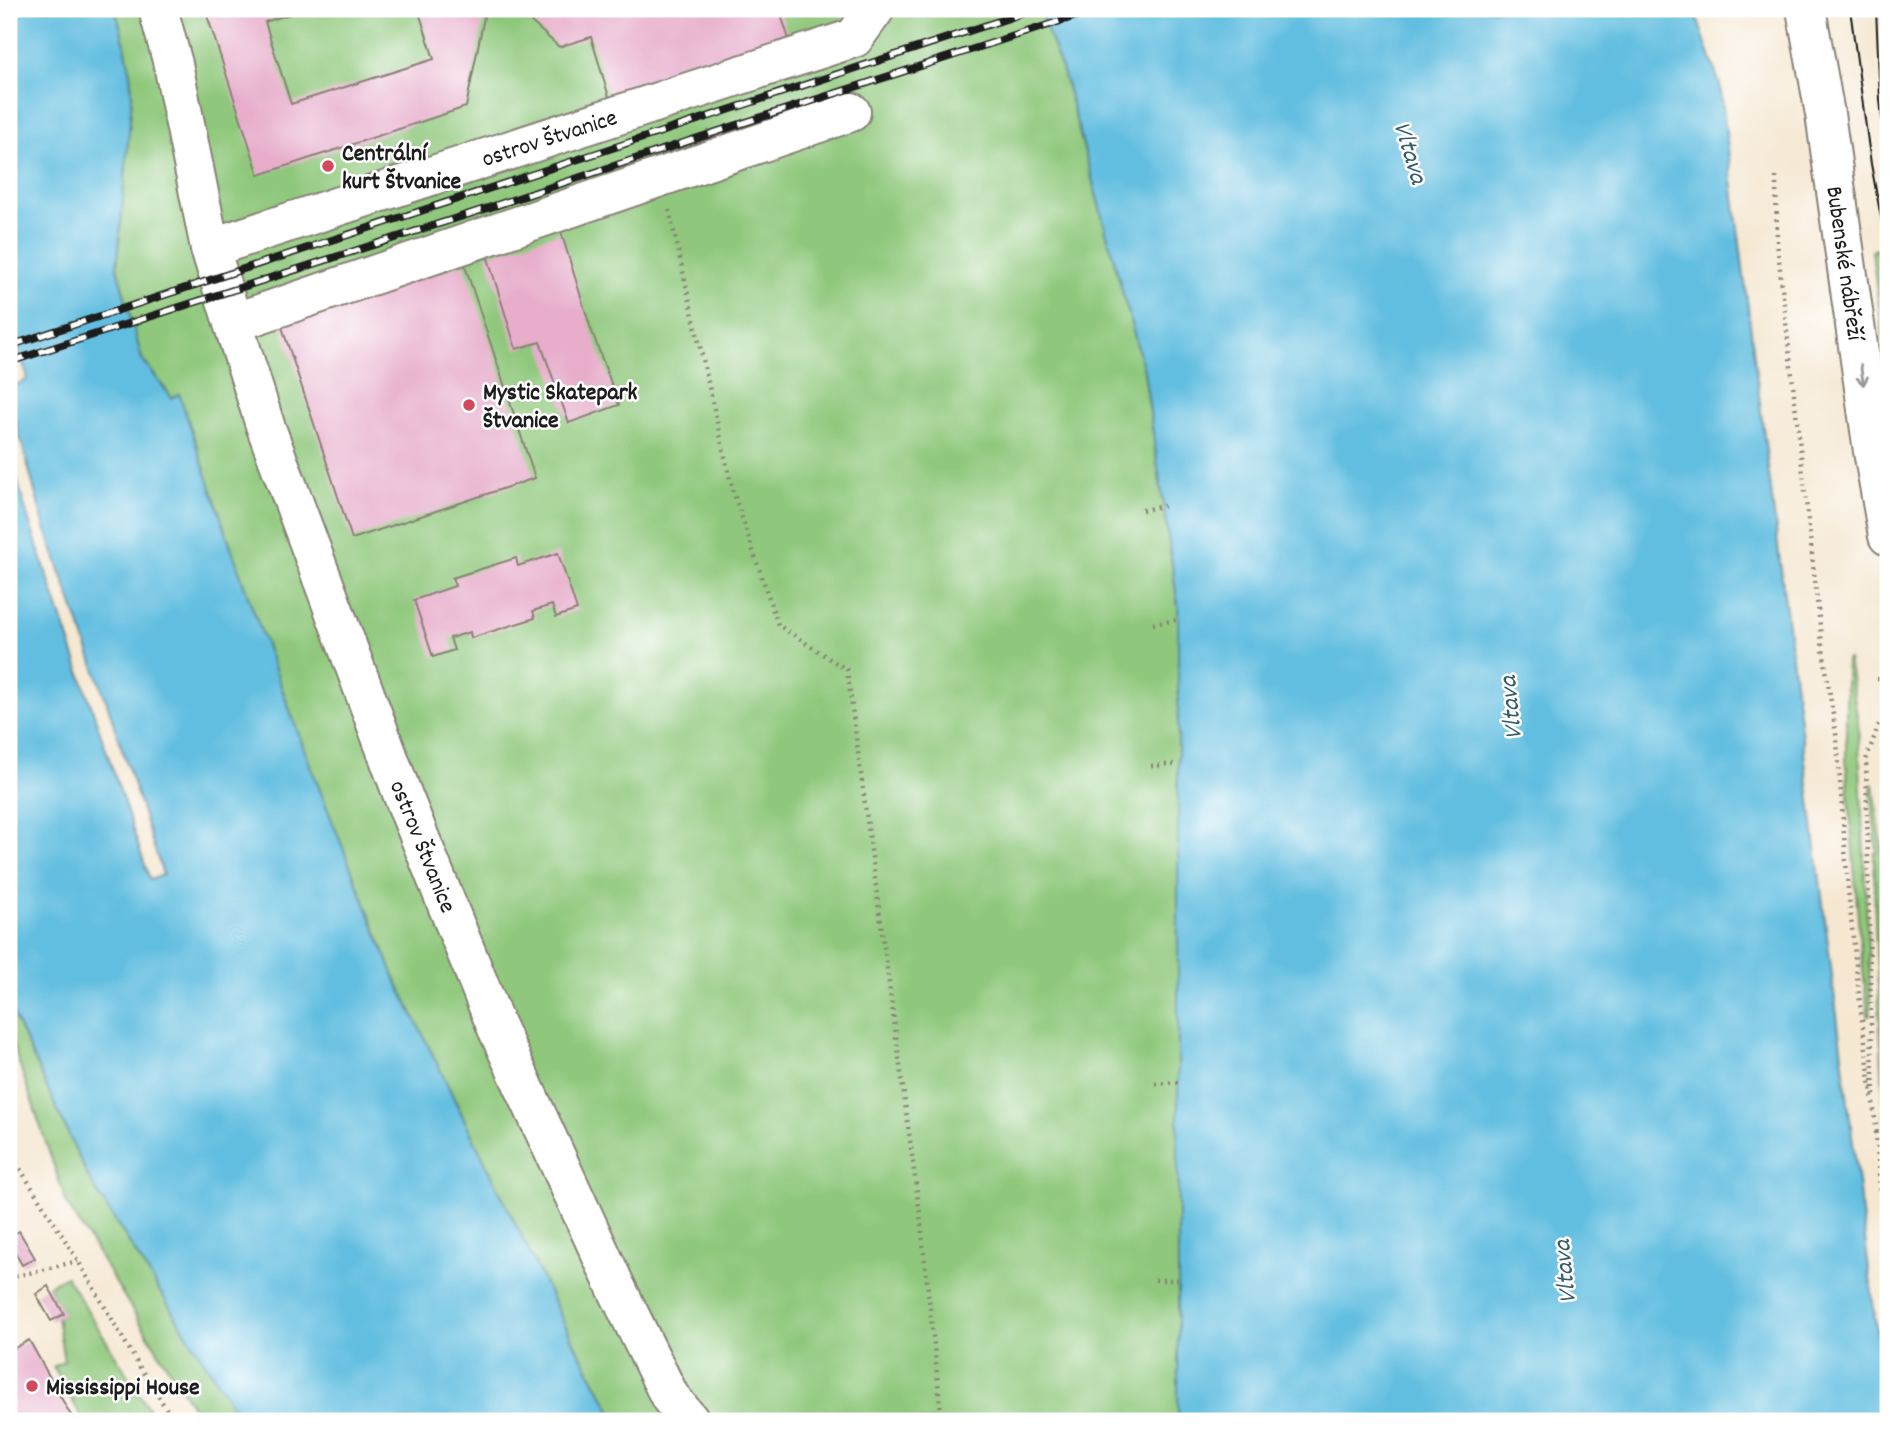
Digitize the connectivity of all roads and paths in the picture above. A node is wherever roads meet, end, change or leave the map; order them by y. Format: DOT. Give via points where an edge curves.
graph roads {
  1 [pos="158,9"];
  2 [pos="875,9"];
  3 [pos="1806,9"];
  4 [pos="1817,9"];
  5 [pos="851,112"];
  6 [pos="1825,114"];
  7 [pos="661,177"];
  8 [pos="1776,177"];
  9 [pos="211,248"];
  10 [pos="233,323"];
  11 [pos="1164,506"];
  12 [pos="1142,510"];
  13 [pos="1888,536"];
  14 [pos="1177,620"];
  15 [pos="1153,624"];
  16 [pos="1877,679"];
  17 [pos="1888,680"];
  18 [pos="1880,721"];
  19 [pos="1178,764"];
  20 [pos="1151,766"];
  21 [pos="1178,1082"];
  22 [pos="1155,1084"];
  23 [pos="1877,1133"];
  24 [pos="9,1151"];
  25 [pos="78,1261"];
  26 [pos="10,1275"];
  27 [pos="1155,1280"];
  28 [pos="1178,1280"];
  29 [pos="1888,1294"];
  30 [pos="174,1421"];
  31 [pos="690,1421"];
  32 [pos="942,1421"];
  1 -- 9 [label="main road, ostrov Štvanice"];
  2 -- 9 [label="main road, ostrov Štvanice" via="853,38"];
  3 -- 6 [label="main road"];
  4 -- 6 [label="main road"];
  5 -- 7 [label="main road"];
  6 -- 13 [label="main road, Bubenské nábřeží, one-way"];
  7 -- 10 [label="main road"];
  7 -- 32 [label="path" via="732,488 778,625 847,670 920,1215"];
  8 -- 23 [label="path" via="1777,242 1837,740 1848,888"];
  9 -- 10 [label="main road, ostrov Štvanice"];
  10 -- 31 [label="main road, ostrov Štvanice" via="265,425 403,796 496,1026 670,1397"];
  11 -- 12 [label="path"];
  14 -- 15 [label="path"];
  16 -- 17 [label="path"];
  18 -- 23 [label="path" via="1866,760"];
  19 -- 20 [label="path"];
  21 -- 22 [label="path"];
  23 -- 29 [label="path"];
  24 -- 25 [label="path"];
  25 -- 26 [label="path"];
  25 -- 30 [label="path"];
  27 -- 28 [label="path"];
}
